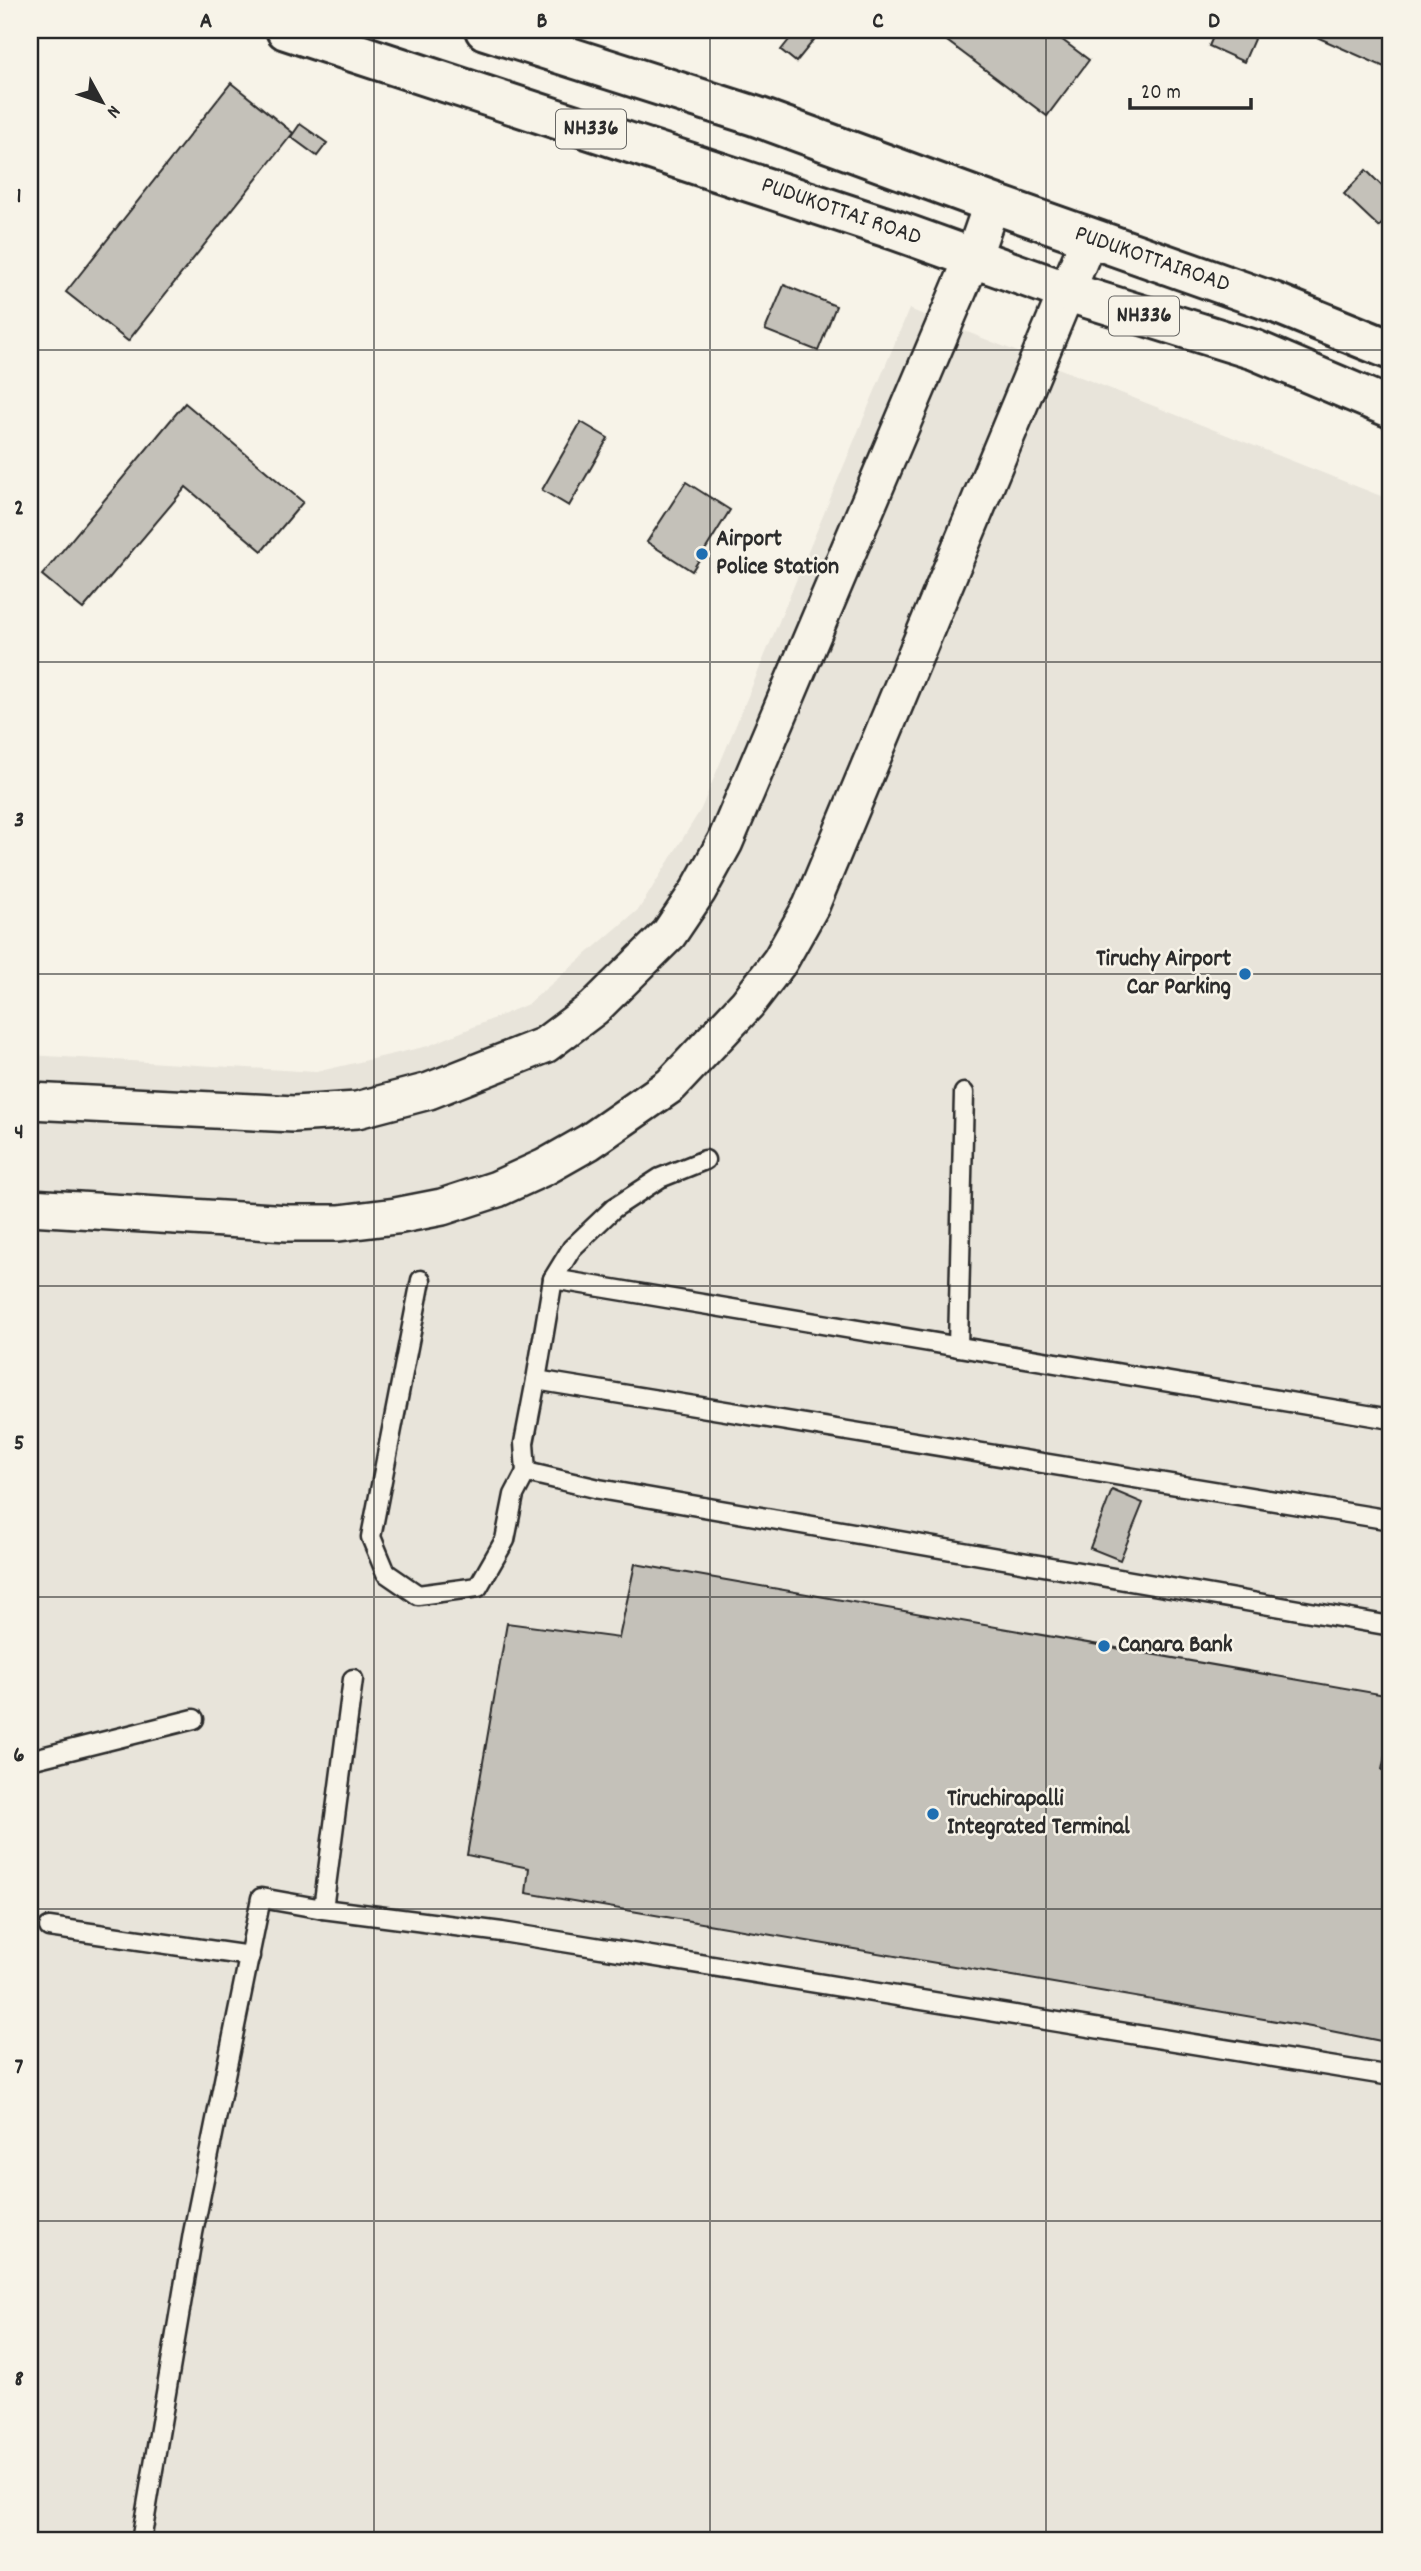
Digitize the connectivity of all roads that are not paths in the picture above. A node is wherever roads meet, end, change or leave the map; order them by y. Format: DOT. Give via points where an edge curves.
graph roads {
  1 [pos="286,30"];
  2 [pos="485,30"];
  3 [pos="992,203"];
  4 [pos="1089,238"];
  5 [pos="973,257"];
  6 [pos="1068,292"];
  7 [pos="1391,350"];
  8 [pos="1391,408"];
  9 [pos="964,1093"];
  10 [pos="30,1101"];
  11 [pos="705,1160"];
  12 [pos="30,1207"];
  13 [pos="553,1279"];
  14 [pos="421,1280"];
  15 [pos="958,1347"];
  16 [pos="536,1380"];
  17 [pos="1391,1419"];
  18 [pos="526,1472"];
  19 [pos="1391,1520"];
  20 [pos="1391,1626"];
  21 [pos="354,1679"];
  22 [pos="194,1719"];
  23 [pos="30,1760"];
  24 [pos="323,1909"];
  25 [pos="49,1927"];
  26 [pos="250,1956"];
  27 [pos="1391,2076"];
  28 [pos="141,2541"];
  1 -- 5 [label="highway, PUDUKOTTAI ROAD / NH336"];
  2 -- 3 [label="highway, PUDUKOTTAIROAD / NH336" via="755,116"];
  3 -- 4 [label="highway, PUDUKOTTAIROAD / NH336"];
  3 -- 5 [label="street"];
  4 -- 6 [label="street"];
  4 -- 7 [label="highway, PUDUKOTTAIROAD / NH336" via="1273,302"];
  5 -- 6 [label="highway, PUDUKOTTAI ROAD / NH336"];
  5 -- 10 [label="street" via="725,842 668,934 594,1008 545,1045 429,1091 357,1110 294,1114"];
  6 -- 8 [label="highway, PUDUKOTTAI ROAD / NH336" via="1255,350"];
  6 -- 12 [label="street" via="811,906 780,961 747,1004 671,1086 545,1167 442,1207 397,1216 288,1223"];
  9 -- 15 [label="lane"];
  11 -- 13 [label="lane" via="660,1178 614,1208 572,1248"];
  13 -- 15 [label="lane"];
  13 -- 16 [label="lane"];
  14 -- 18 [label="lane" via="371,1537 386,1573 418,1595 478,1587 505,1540 514,1494"];
  15 -- 17 [label="lane"];
  16 -- 18 [label="lane" via="524,1443"];
  16 -- 19 [label="lane"];
  18 -- 20 [label="lane" via="599,1489"];
  21 -- 24 [label="lane"];
  22 -- 23 [label="lane"];
  24 -- 26 [label="lane" via="261,1898"];
  24 -- 27 [label="lane" via="502,1932"];
  25 -- 26 [label="lane"];
  26 -- 28 [label="lane" via="193,2233"];
}
